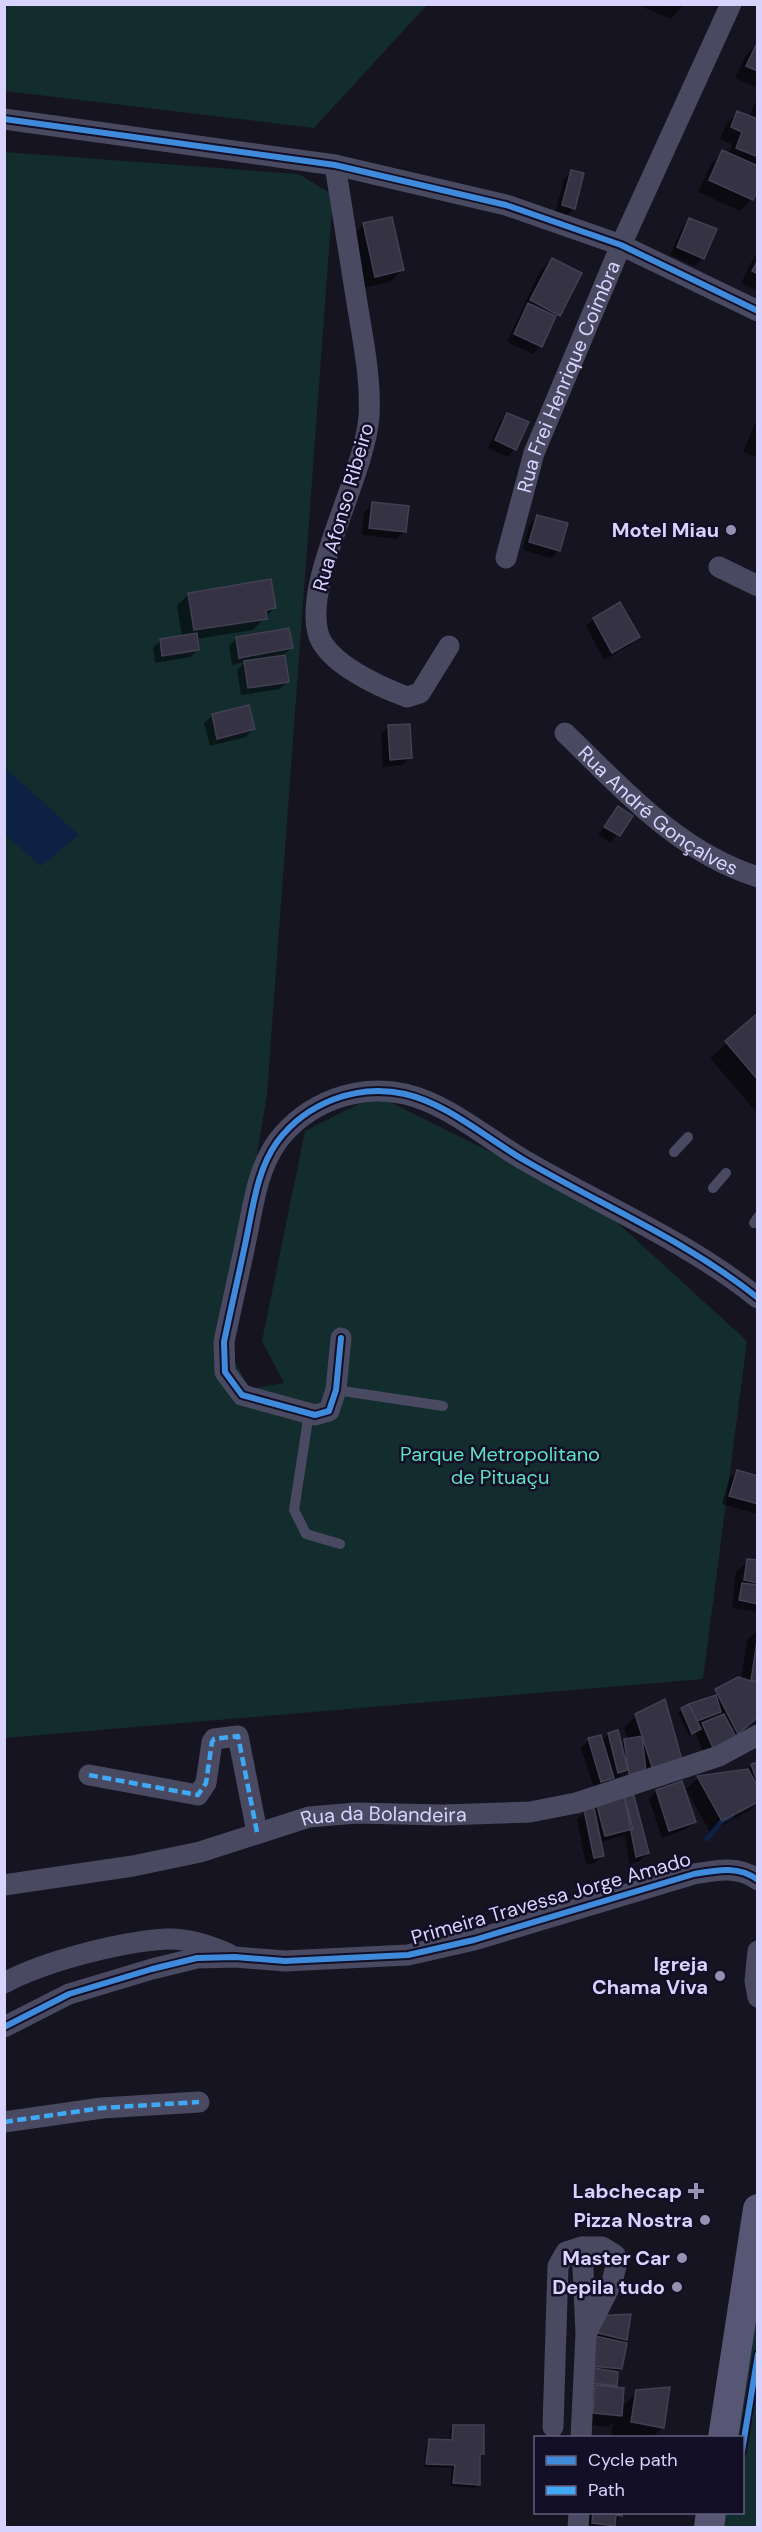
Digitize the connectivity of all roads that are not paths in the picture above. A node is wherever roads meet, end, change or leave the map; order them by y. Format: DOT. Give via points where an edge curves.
graph roads {
  1 [pos="730,4"];
  2 [pos="4,119"];
  3 [pos="335,165"];
  4 [pos="621,245"];
  5 [pos="758,311"];
  6 [pos="506,558"];
  7 [pos="720,567"];
  8 [pos="758,586"];
  9 [pos="449,646"];
  10 [pos="565,732"];
  11 [pos="758,877"];
  12 [pos="688,1137"];
  13 [pos="674,1152"];
  14 [pos="726,1173"];
  15 [pos="713,1188"];
  16 [pos="758,1298"];
  17 [pos="341,1338"];
  18 [pos="336,1390"];
  19 [pos="443,1407"];
  20 [pos="309,1413"];
  21 [pos="340,1544"];
  22 [pos="758,1735"];
  23 [pos="89,1775"];
  24 [pos="257,1832"];
  25 [pos="758,1880"];
  26 [pos="4,1885"];
  27 [pos="758,1951"];
  28 [pos="235,1957"];
  29 [pos="4,1983"];
  30 [pos="758,1996"];
  31 [pos="4,2027"];
  32 [pos="200,2102"];
  33 [pos="4,2122"];
  34 [pos="758,2209"];
  35 [pos="582,2247"];
  36 [pos="586,2334"];
  37 [pos="553,2427"];
  38 [pos="734,2434"];
  39 [pos="581,2436"];
  1 -- 4 [label="street, Rua Frei Henrique Coimbra"];
  2 -- 3 [label="street"];
  3 -- 4 [label="street" via="506,205"];
  3 -- 9 [label="street, Rua Afonso Ribeiro" via="370,387 364,446 319,588 315,614 318,634 325,648 350,669 407,697 420,693"];
  4 -- 5 [label="street"];
  4 -- 6 [label="street, Rua Frei Henrique Coimbra" via="534,453"];
  7 -- 8 [label="street"];
  10 -- 11 [label="street, Rua André Gonçalves" via="648,814 682,840 710,857"];
  12 -- 13 [label="lane"];
  14 -- 15 [label="lane"];
  16 -- 20 [label="street" via="732,1277 426,1101 405,1094 363,1092 340,1096 310,1110 288,1130 265,1161 224,1342 225,1372 242,1395"];
  17 -- 18 [label="street"];
  18 -- 19 [label="lane"];
  18 -- 20 [label="street" via="329,1411"];
  20 -- 21 [label="lane" via="294,1510 306,1534"];
  22 -- 24 [label="street, Rua da Bolandeira" via="719,1756 576,1803 530,1812 356,1813 309,1817"];
  23 -- 24 [label="street" via="198,1795 206,1784 214,1739 238,1736"];
  24 -- 26 [label="street, Rua da Bolandeira" via="226,1846 189,1855"];
  25 -- 28 [label="street, Primeira Travessa Jorge Amado" via="734,1870 694,1874 474,1940 408,1955 285,1961"];
  27 -- 30 [label="street"];
  28 -- 29 [label="street" via="205,1943 167,1939 80,1955"];
  28 -- 31 [label="street, Primeira Travessa Jorge Amado" via="197,1958 115,1979 69,1994"];
  32 -- 33 [label="street" via="102,2108"];
  34 -- 38 [label="main road"];
  35 -- 36 [label="street"];
  35 -- 36 [label="street" via="610,2250 617,2262 612,2282"];
  35 -- 37 [label="street" via="566,2252 558,2266"];
  36 -- 39 [label="street"];
}
